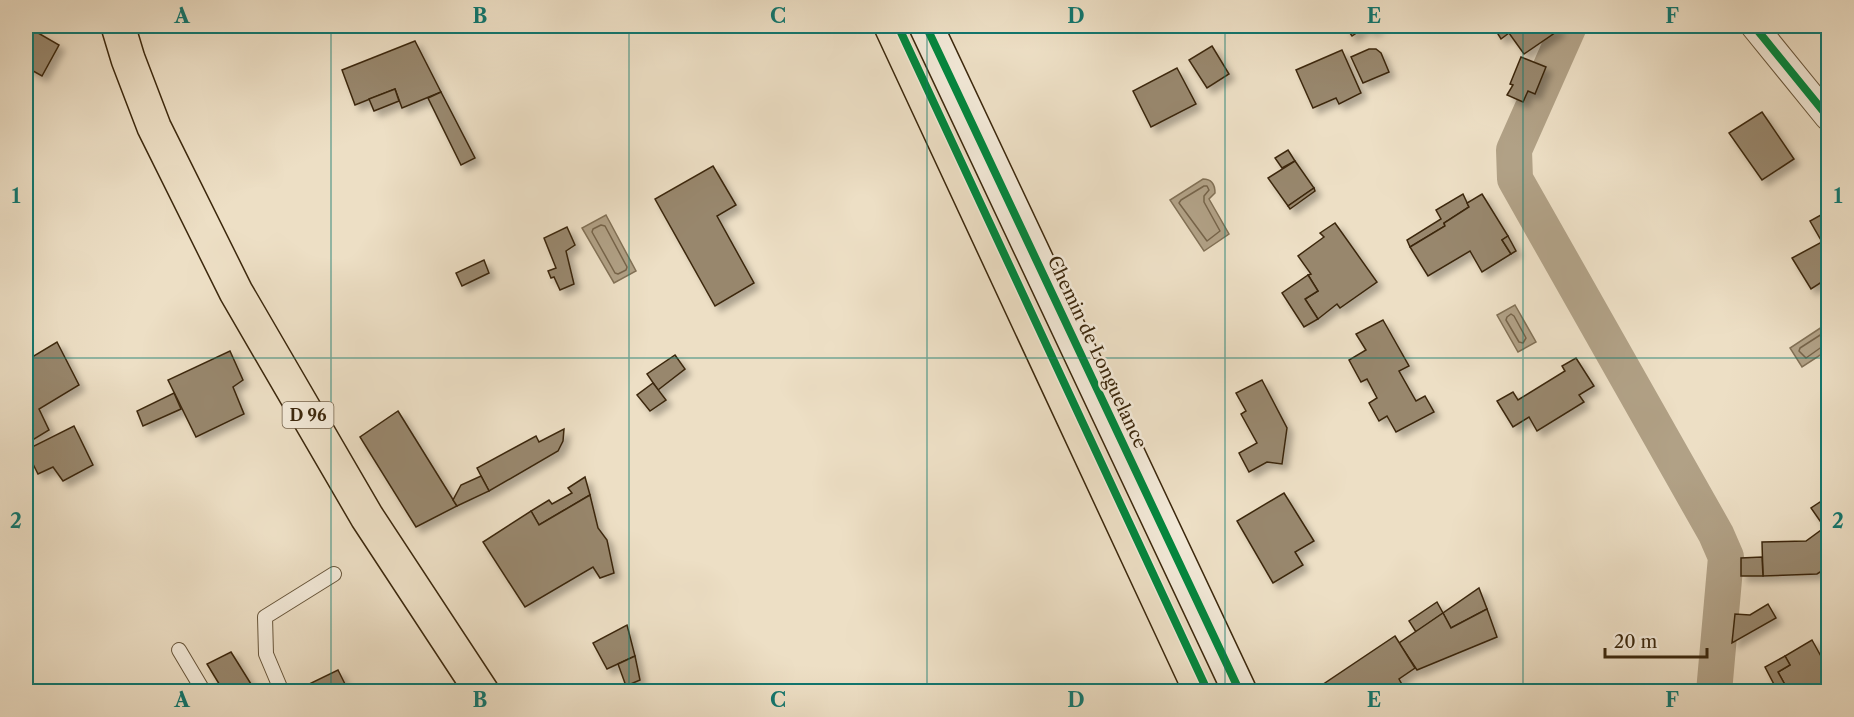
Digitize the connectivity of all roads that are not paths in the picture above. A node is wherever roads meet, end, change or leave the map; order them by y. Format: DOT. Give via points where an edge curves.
graph roads {
  1 [pos="118,26"];
  2 [pos="926,26"];
  3 [pos="1754,26"];
  4 [pos="1828,117"];
  5 [pos="334,574"];
  6 [pos="179,650"];
  7 [pos="204,692"];
  8 [pos="282,692"];
  9 [pos="482,692"];
  10 [pos="1240,692"];
  1 -- 9 [label="main road, D 96" via="154,127 236,292 367,517"];
  2 -- 10 [label="street, Chemin de Longuelance"];
  3 -- 4 [label="street"];
  5 -- 8 [label="lane" via="265,617 266,654"];
  6 -- 7 [label="lane"];
}
